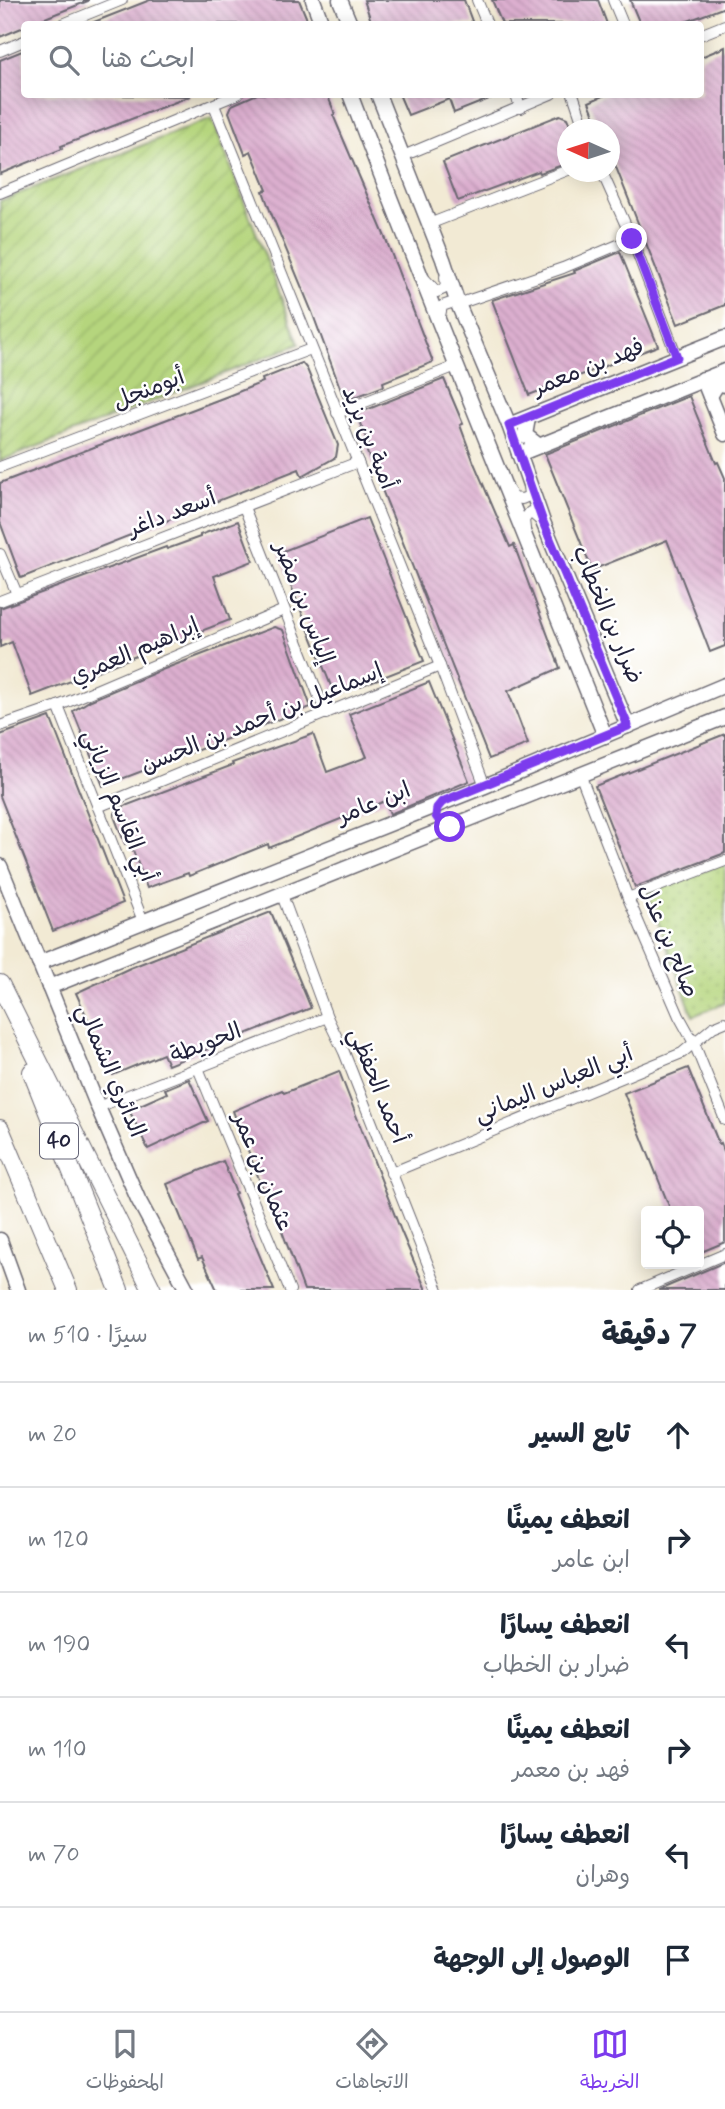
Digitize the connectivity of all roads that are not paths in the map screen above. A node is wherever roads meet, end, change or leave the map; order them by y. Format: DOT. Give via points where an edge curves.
graph roads {
  1 [pos="122,0"];
  2 [pos="313,0"];
  3 [pos="340,0"];
  4 [pos="477,0"];
  5 [pos="613,0"];
  6 [pos="70,21"];
  7 [pos="321,21"];
  8 [pos="349,21"];
  9 [pos="486,21"];
  10 [pos="622,21"];
  11 [pos="725,25"];
  12 [pos="704,34"];
  13 [pos="21,42"];
  14 [pos="0,51"];
  15 [pos="229,98"];
  16 [pos="352,98"];
  17 [pos="380,98"];
  18 [pos="517,98"];
  19 [pos="542,98"];
  20 [pos="574,98"];
  21 [pos="214,105"];
  22 [pos="521,108"];
  23 [pos="581,119"];
  24 [pos="403,156"];
  25 [pos="557,174"];
  26 [pos="606,182"];
  27 [pos="0,193"];
  28 [pos="429,224"];
  29 [pos="632,239"];
  30 [pos="443,259"];
  31 [pos="417,272"];
  32 [pos="458,304"];
  33 [pos="439,321"];
  34 [pos="725,338"];
  35 [pos="311,349"];
  36 [pos="677,357"];
  37 [pos="456,366"];
  38 [pos="725,371"];
  39 [pos="703,379"];
  40 [pos="725,385"];
  41 [pos="710,396"];
  42 [pos="337,413"];
  43 [pos="528,418"];
  44 [pos="509,425"];
  45 [pos="725,434"];
  46 [pos="538,446"];
  47 [pos="519,454"];
  48 [pos="358,463"];
  49 [pos="0,467"];
  50 [pos="524,471"];
  51 [pos="504,482"];
  52 [pos="244,507"];
  53 [pos="543,522"];
  54 [pos="526,538"];
  55 [pos="0,554"];
  56 [pos="16,594"];
  57 [pos="0,601"];
  58 [pos="284,610"];
  59 [pos="440,666"];
  60 [pos="725,685"];
  61 [pos="58,706"];
  62 [pos="326,714"];
  63 [pos="725,717"];
  64 [pos="0,726"];
  65 [pos="628,726"];
  66 [pos="605,736"];
  67 [pos="580,774"];
  68 [pos="485,786"];
  69 [pos="446,800"];
  70 [pos="98,807"];
  71 [pos="398,819"];
  72 [pos="454,826"];
  73 [pos="408,845"];
  74 [pos="725,861"];
  75 [pos="0,866"];
  76 [pos="282,895"];
  77 [pos="628,898"];
  78 [pos="144,921"];
  79 [pos="39,963"];
  80 [pos="0,984"];
  81 [pos="49,988"];
  82 [pos="0,993"];
  83 [pos="327,1017"];
  84 [pos="725,1022"];
  85 [pos="694,1043"];
  86 [pos="198,1068"];
  87 [pos="98,1107"];
  88 [pos="725,1119"];
  89 [pos="0,1129"];
  90 [pos="391,1173"];
  91 [pos="37,1216"];
  92 [pos="0,1240"];
  93 [pos="725,1254"];
  94 [pos="653,1288"];
  95 [pos="19,1290"];
  96 [pos="60,1290"];
  97 [pos="68,1290"];
  98 [pos="119,1290"];
  99 [pos="152,1290"];
  100 [pos="187,1290"];
  101 [pos="290,1290"];
  102 [pos="438,1290"];
  103 [pos="640,1290"];
  1 -- 6 [label="street"];
  2 -- 7 [label="street"];
  3 -- 8 [label="street"];
  4 -- 9 [label="street"];
  5 -- 10 [label="street"];
  11 -- 12 [label="street"];
  13 -- 14 [label="street"];
  15 -- 21 [label="street"];
  16 -- 31 [label="street, ضرار بن الخطاب"];
  17 -- 24 [label="street, ضرار بن الخطاب"];
  18 -- 22 [label="street"];
  19 -- 22 [label="street"];
  20 -- 23 [label="street"];
  21 -- 27 [label="street"];
  21 -- 35 [label="street, أمية بن يزيد"];
  22 -- 24 [label="street"];
  24 -- 28 [label="street, ضرار بن الخطاب"];
  25 -- 28 [label="street"];
  26 -- 29 [label="street"];
  28 -- 30 [label="street, ضرار بن الخطاب"];
  29 -- 32 [label="street"];
  29 -- 36 [label="street"];
  30 -- 31 [label="street, ضرار بن الخطاب" via="446,288 437,292"];
  30 -- 32 [label="street, ضرار بن الخطاب"];
  31 -- 33 [label="street, ضرار بن الخطاب"];
  32 -- 33 [label="street" via="442,306"];
  32 -- 44 [label="street, ضرار بن الخطاب"];
  33 -- 37 [label="street, ضرار بن الخطاب"];
  34 -- 36 [label="street, فهد بن معمر"];
  35 -- 42 [label="street, أمية بن يزيد"];
  35 -- 49 [label="street, أبومنجل"];
  36 -- 43 [label="street, فهد بن معمر"];
  37 -- 42 [label="street"];
  37 -- 51 [label="street, ضرار بن الخطاب"];
  38 -- 39 [label="street"];
  39 -- 41 [label="street"];
  39 -- 46 [label="street"];
  40 -- 41 [label="street" via="718,383"];
  41 -- 45 [label="street"];
  42 -- 48 [label="street, أمية بن يزيد"];
  43 -- 44 [label="street, فهد بن معمر"];
  43 -- 46 [label="street" via="525,435"];
  44 -- 47 [label="street, ضرار بن الخطاب"];
  46 -- 47 [label="street"];
  47 -- 50 [label="street, ضرار بن الخطاب"];
  48 -- 52 [label="street, أسعد داغر"];
  48 -- 59 [label="street, أمية بن يزيد"];
  50 -- 51 [label="street, ضرار بن الخطاب" via="529,490 526,498 514,498"];
  50 -- 53 [label="street, ضرار بن الخطاب"];
  51 -- 54 [label="street, ضرار بن الخطاب"];
  52 -- 56 [label="street, أسعد داغر"];
  52 -- 58 [label="street, إلياس بن مضر"];
  53 -- 54 [label="street" via="530,512 524,520"];
  53 -- 65 [label="street, ضرار بن الخطاب"];
  54 -- 66 [label="street, ضرار بن الخطاب"];
  55 -- 56 [label="street"];
  56 -- 57 [label="street, أسعد داغر"];
  58 -- 61 [label="street, إبراهيم العمري"];
  58 -- 62 [label="street, إلياس بن مضر"];
  59 -- 62 [label="street, إسماعيل بن أحمد بن الحسن"];
  59 -- 68 [label="street, أمية بن يزيد"];
  60 -- 65 [label="street, ابن عامر"];
  61 -- 64 [label="street, إبراهيم العمري"];
  61 -- 70 [label="street, أبي القاسم الزياني"];
  62 -- 70 [label="street, إسماعيل بن أحمد بن الحسن"];
  63 -- 67 [label="street"];
  65 -- 66 [label="street, ابن عامر"];
  66 -- 68 [label="street, ابن عامر"];
  67 -- 72 [label="street"];
  67 -- 77 [label="street, صالح بن عذل"];
  68 -- 69 [label="street, ابن عامر"];
  69 -- 71 [label="street, ابن عامر"];
  69 -- 72 [label="street" via="436,816 442,825"];
  70 -- 78 [label="street, أبي القاسم الزياني"];
  71 -- 73 [label="street" via="410,820 417,829"];
  71 -- 78 [label="street, ابن عامر"];
  72 -- 73 [label="street"];
  73 -- 76 [label="street"];
  74 -- 77 [label="street"];
  75 -- 79 [label="street, الدائري الشمالي"];
  76 -- 81 [label="street"];
  76 -- 83 [label="street, أحمد الحفظي"];
  77 -- 85 [label="street, صالح بن عذل"];
  78 -- 79 [label="street, ابن عامر"];
  79 -- 81 [label="street, الدائري الشمالي"];
  80 -- 99 [label="highway"];
  81 -- 87 [label="street, الدائري الشمالي"];
  82 -- 98 [label="highway, 40"];
  83 -- 86 [label="street, الحويطة"];
  83 -- 90 [label="street, أحمد الحفظي"];
  84 -- 85 [label="street, أبي العباس اليماني"];
  85 -- 88 [label="street, صالح بن عذل"];
  85 -- 90 [label="street, أبي العباس اليماني" via="682,1053"];
  86 -- 87 [label="street, الحويطة"];
  86 -- 101 [label="street, عثمان بن عمر"];
  87 -- 100 [label="street, الدائري الشمالي" via="138,1199"];
  89 -- 91 [label="highway, 40"];
  90 -- 102 [label="street, أحمد الحفظي"];
  91 -- 96 [label="highway"];
  91 -- 97 [label="highway, 40"];
  92 -- 95 [label="street"];
  93 -- 94 [label="street"];
  94 -- 103 [label="street"];
}
